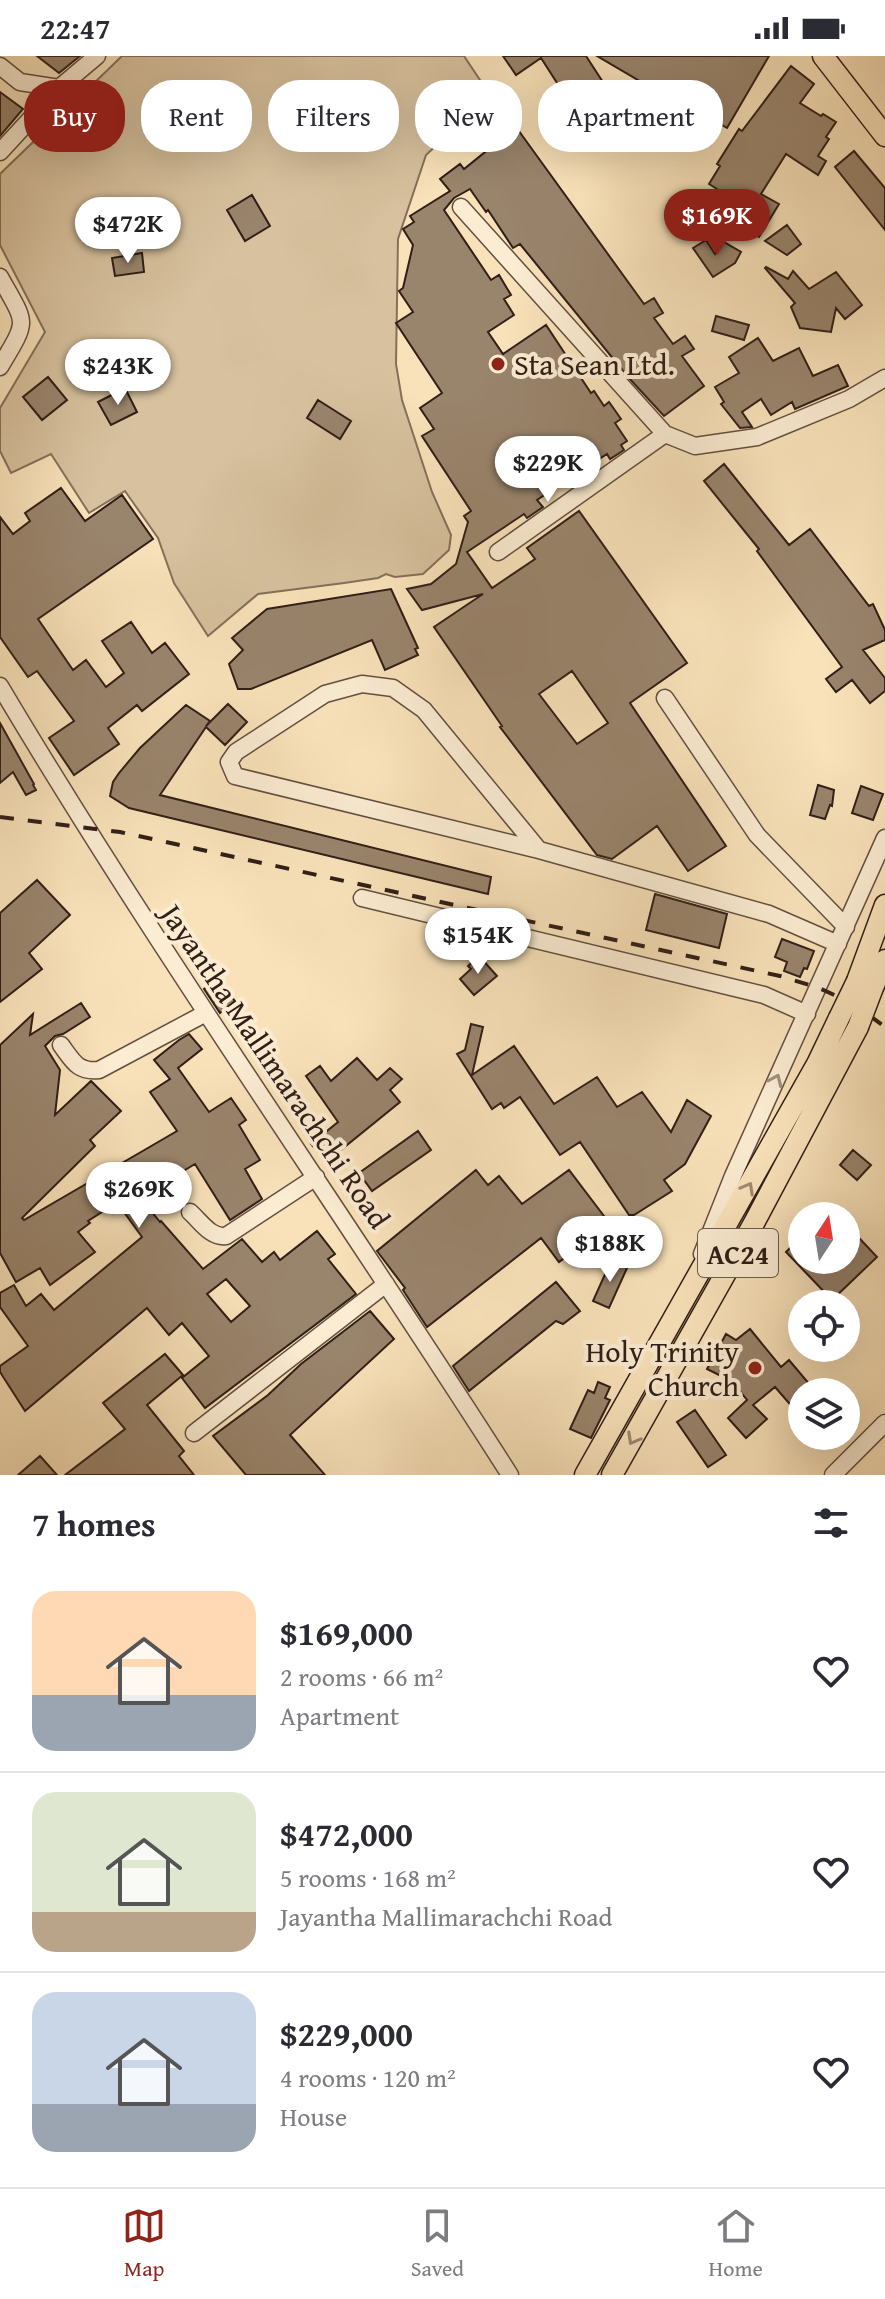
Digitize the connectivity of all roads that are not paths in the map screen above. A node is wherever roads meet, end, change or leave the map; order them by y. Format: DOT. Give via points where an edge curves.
graph roads {
  1 [pos="823,56"];
  2 [pos="92,58"];
  3 [pos="0,66"];
  4 [pos="68,80"];
  5 [pos="24,83"];
  6 [pos="24,126"];
  7 [pos="885,136"];
  8 [pos="0,152"];
  9 [pos="461,207"];
  10 [pos="0,277"];
  11 [pos="0,367"];
  12 [pos="885,378"];
  13 [pos="665,434"];
  14 [pos="498,552"];
  15 [pos="0,686"];
  16 [pos="665,698"];
  17 [pos="885,838"];
  18 [pos="539,850"];
  19 [pos="362,898"];
  20 [pos="885,905"];
  21 [pos="846,927"];
  22 [pos="838,944"];
  23 [pos="885,960"];
  24 [pos="866,983"];
  25 [pos="206,1013"];
  26 [pos="807,1014"];
  27 [pos="848,1022"];
  28 [pos="61,1045"];
  29 [pos="316,1177"];
  30 [pos="190,1212"];
  31 [pos="386,1284"];
  32 [pos="681,1307"];
  33 [pos="651,1361"];
  34 [pos="671,1371"];
  35 [pos="885,1423"];
  36 [pos="194,1433"];
  37 [pos="510,1475"];
  38 [pos="585,1475"];
  39 [pos="612,1475"];
  40 [pos="833,1475"];
  1 -- 7 [label="main road"];
  2 -- 4 [label="street"];
  3 -- 5 [label="street"];
  6 -- 8 [label="street"];
  9 -- 13 [label="street"];
  10 -- 11 [label="street" via="20,313 22,329"];
  12 -- 13 [label="street" via="849,399 757,437 695,446"];
  13 -- 14 [label="street"];
  15 -- 25 [label="street, Jayantha Mallimarachchi Road"];
  16 -- 21 [label="street" via="757,835"];
  17 -- 21 [label="street"];
  18 -- 18 [label="street" via="235,776 229,762 236,752 325,694 362,684 393,688 424,710"];
  18 -- 22 [label="street" via="769,914"];
  19 -- 26 [label="street" via="764,995"];
  20 -- 24 [label="main road, AC24"];
  21 -- 22 [label="street"];
  22 -- 26 [label="street"];
  23 -- 24 [label="main road, AC24"];
  24 -- 27 [label="main road, AC24, bridge"];
  25 -- 28 [label="street" via="99,1070 79,1067"];
  25 -- 29 [label="street, Jayantha Mallimarachchi Road"];
  32 -- 26 [label="street, one-way"];
  32 -- 27 [label="main road, AC24, one-way" via="817,1064"];
  27 -- 34 [label="main road, AC24" via="754,1223"];
  29 -- 30 [label="street" via="226,1236 213,1235"];
  29 -- 31 [label="street, Jayantha Mallimarachchi Road"];
  31 -- 36 [label="street"];
  31 -- 37 [label="street, Jayantha Mallimarachchi Road"];
  32 -- 33 [label="main road, AC24"];
  33 -- 34 [label="main road"];
  33 -- 38 [label="main road, AC24"];
  34 -- 39 [label="main road, AC24, one-way"];
  35 -- 40 [label="street"];
}
